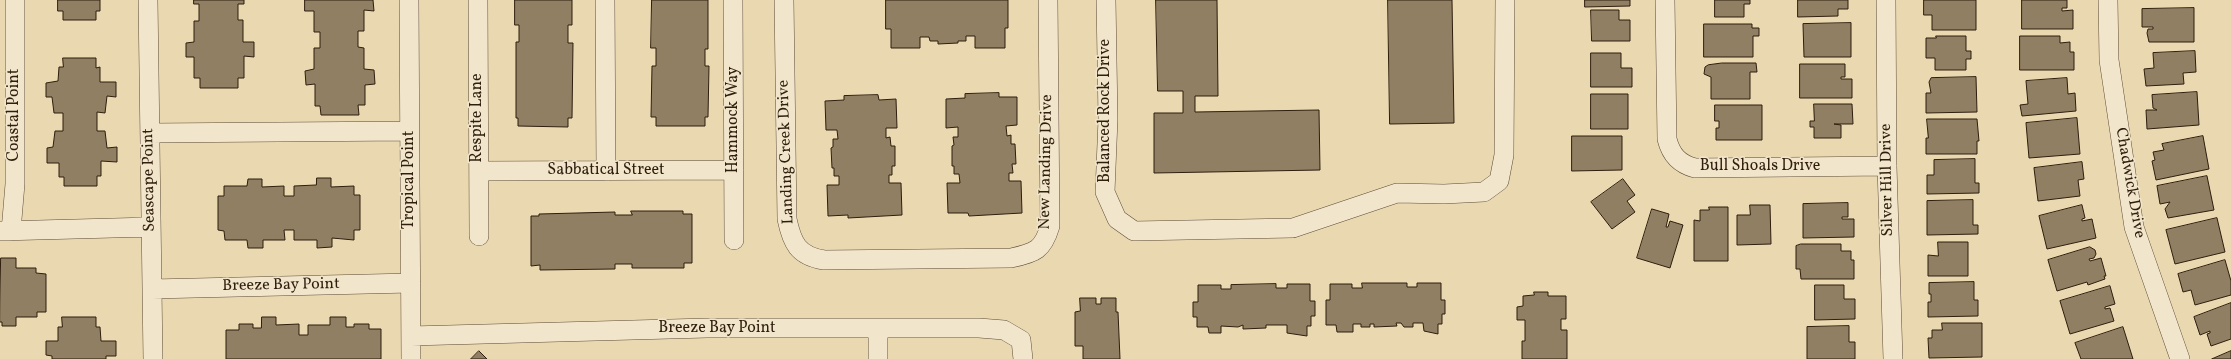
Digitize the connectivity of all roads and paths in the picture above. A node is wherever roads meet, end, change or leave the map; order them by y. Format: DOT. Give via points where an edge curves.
graph roads {
  1 [pos="15,0"];
  2 [pos="148,0"];
  3 [pos="408,0"];
  4 [pos="478,0"];
  5 [pos="605,0"];
  6 [pos="733,0"];
  7 [pos="784,0"];
  8 [pos="1048,0"];
  9 [pos="1106,0"];
  10 [pos="1505,0"];
  11 [pos="1665,0"];
  12 [pos="1886,0"];
  13 [pos="2108,0"];
  14 [pos="409,131"];
  15 [pos="150,133"];
  16 [pos="1887,166"];
  17 [pos="734,170"];
  18 [pos="606,171"];
  19 [pos="479,172"];
  20 [pos="151,227"];
  21 [pos="5,231"];
  22 [pos="479,236"];
  23 [pos="734,240"];
  24 [pos="919,259"];
  25 [pos="410,284"];
  26 [pos="152,289"];
  27 [pos="878,329"];
  28 [pos="411,336"];
  29 [pos="153,359"];
  30 [pos="411,359"];
  31 [pos="878,359"];
  32 [pos="1023,359"];
  33 [pos="1893,359"];
  34 [pos="2180,359"];
  1 -- 21 [label="street, Coastal Point" via="15,184"];
  2 -- 15 [label="street, Seascape Point"];
  3 -- 14 [label="street, Tropical Point"];
  4 -- 19 [label="street, Respite Lane"];
  5 -- 18 [label="street"];
  6 -- 17 [label="street, Hammock Way"];
  7 -- 24 [label="street, Landing Creek Drive" via="787,219 790,235 797,248 811,258"];
  8 -- 24 [label="street, New Landing Drive" via="1050,226 1045,241 1037,250 1011,258"];
  9 -- 10 [label="street, Balanced Rock Drive" via="1108,119 1105,192 1117,220 1134,231 1293,228 1397,193 1484,192 1499,181 1504,155"];
  11 -- 16 [label="street, Bull Shoals Drive" via="1667,139 1669,147 1680,162 1695,168"];
  12 -- 16 [label="street, Silver Hill Drive"];
  13 -- 34 [label="street, Chadwick Drive" via="2109,60 2134,227"];
  14 -- 15 [label="street"];
  14 -- 25 [label="street, Tropical Point"];
  15 -- 20 [label="street, Seascape Point"];
  16 -- 33 [label="street, Silver Hill Drive"];
  17 -- 18 [label="street, Sabbatical Street"];
  17 -- 23 [label="street, Hammock Way"];
  18 -- 19 [label="street, Sabbatical Street"];
  19 -- 22 [label="street, Respite Lane"];
  20 -- 21 [label="street"];
  20 -- 26 [label="street, Seascape Point"];
  25 -- 26 [label="street, Breeze Bay Point"];
  25 -- 28 [label="street, Tropical Point"];
  26 -- 29 [label="street, Seascape Point"];
  27 -- 28 [label="street, Breeze Bay Point" via="700,328"];
  27 -- 31 [label="street"];
  27 -- 32 [label="street, Breeze Bay Point" via="1004,330 1021,340"];
  28 -- 30 [label="street, Tropical Point"];
}
